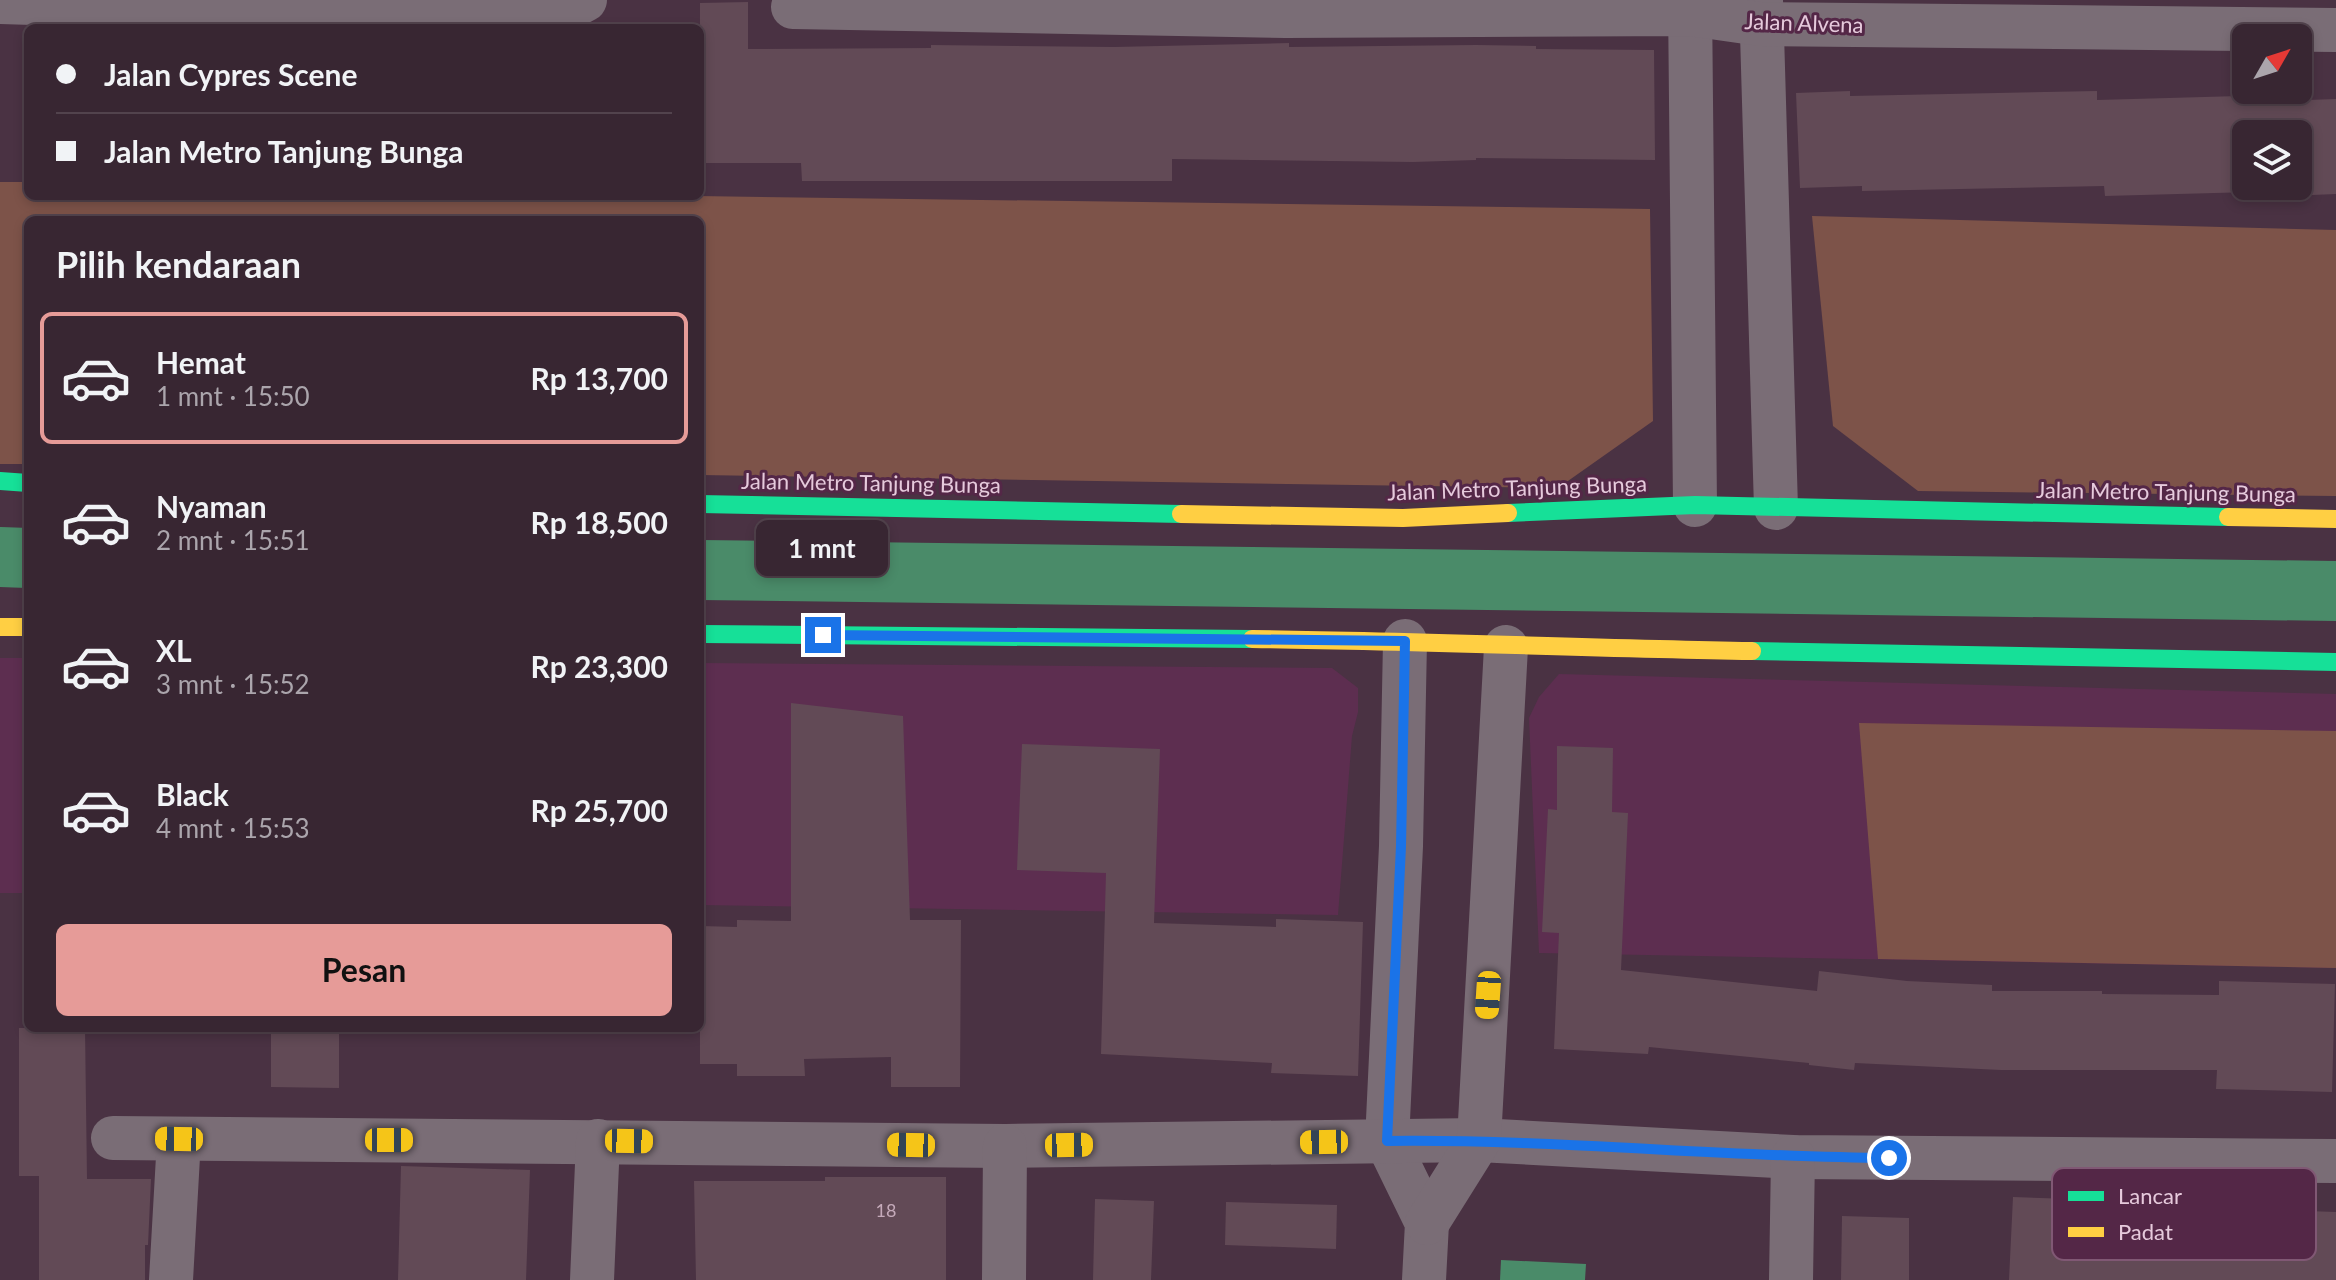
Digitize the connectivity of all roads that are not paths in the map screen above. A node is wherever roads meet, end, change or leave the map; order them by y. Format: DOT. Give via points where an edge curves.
graph roads {
  1 [pos="0,2"];
  2 [pos="579,4"];
  3 [pos="258,5"];
  4 [pos="959,6"];
  5 [pos="793,7"];
  6 [pos="1690,7"];
  7 [pos="1286,8"];
  8 [pos="1760,12"];
  9 [pos="2172,14"];
  10 [pos="2336,30"];
  11 [pos="0,481"];
  12 [pos="24,483"];
  13 [pos="704,504"];
  14 [pos="1695,505"];
  15 [pos="1776,508"];
  16 [pos="2336,519"];
  17 [pos="0,627"];
  18 [pos="24,627"];
  19 [pos="704,634"];
  20 [pos="1405,641"];
  21 [pos="1506,647"];
  22 [pos="2336,662"];
  23 [pos="113,1138"];
  24 [pos="179,1139"];
  25 [pos="1479,1140"];
  26 [pos="598,1141"];
  27 [pos="1387,1141"];
  28 [pos="1005,1146"];
  29 [pos="1793,1157"];
  30 [pos="2336,1161"];
  31 [pos="1427,1223"];
  32 [pos="171,1280"];
  33 [pos="592,1280"];
  34 [pos="1004,1280"];
  35 [pos="1424,1280"];
  36 [pos="1791,1280"];
  1 -- 3 [label="street"];
  2 -- 3 [label="street"];
  4 -- 5 [label="street, Jalan Alvena"];
  4 -- 7 [label="street, Jalan Alvena"];
  6 -- 7 [label="street, Jalan Alvena"];
  6 -- 8 [label="street, Jalan Alvena"];
  6 -- 14 [label="street"];
  8 -- 9 [label="street, Jalan Alvena"];
  8 -- 15 [label="street"];
  9 -- 10 [label="street, Jalan Alvena"];
  11 -- 12 [label="main road"];
  13 -- 14 [label="main road, Jalan Metro Tanjung Bunga" via="1403,518"];
  14 -- 15 [label="main road, Jalan Metro Tanjung Bunga"];
  15 -- 16 [label="main road, Jalan Metro Tanjung Bunga"];
  17 -- 18 [label="main road"];
  19 -- 20 [label="main road"];
  20 -- 21 [label="main road"];
  20 -- 27 [label="street"];
  21 -- 22 [label="main road"];
  21 -- 25 [label="street"];
  23 -- 24 [label="street"];
  24 -- 26 [label="street"];
  24 -- 32 [label="street"];
  25 -- 27 [label="street"];
  25 -- 29 [label="street"];
  25 -- 31 [label="street"];
  26 -- 28 [label="street"];
  26 -- 33 [label="street"];
  27 -- 28 [label="street"];
  27 -- 31 [label="street"];
  28 -- 34 [label="street"];
  29 -- 30 [label="street"];
  29 -- 36 [label="street"];
  31 -- 35 [label="street"];
}
